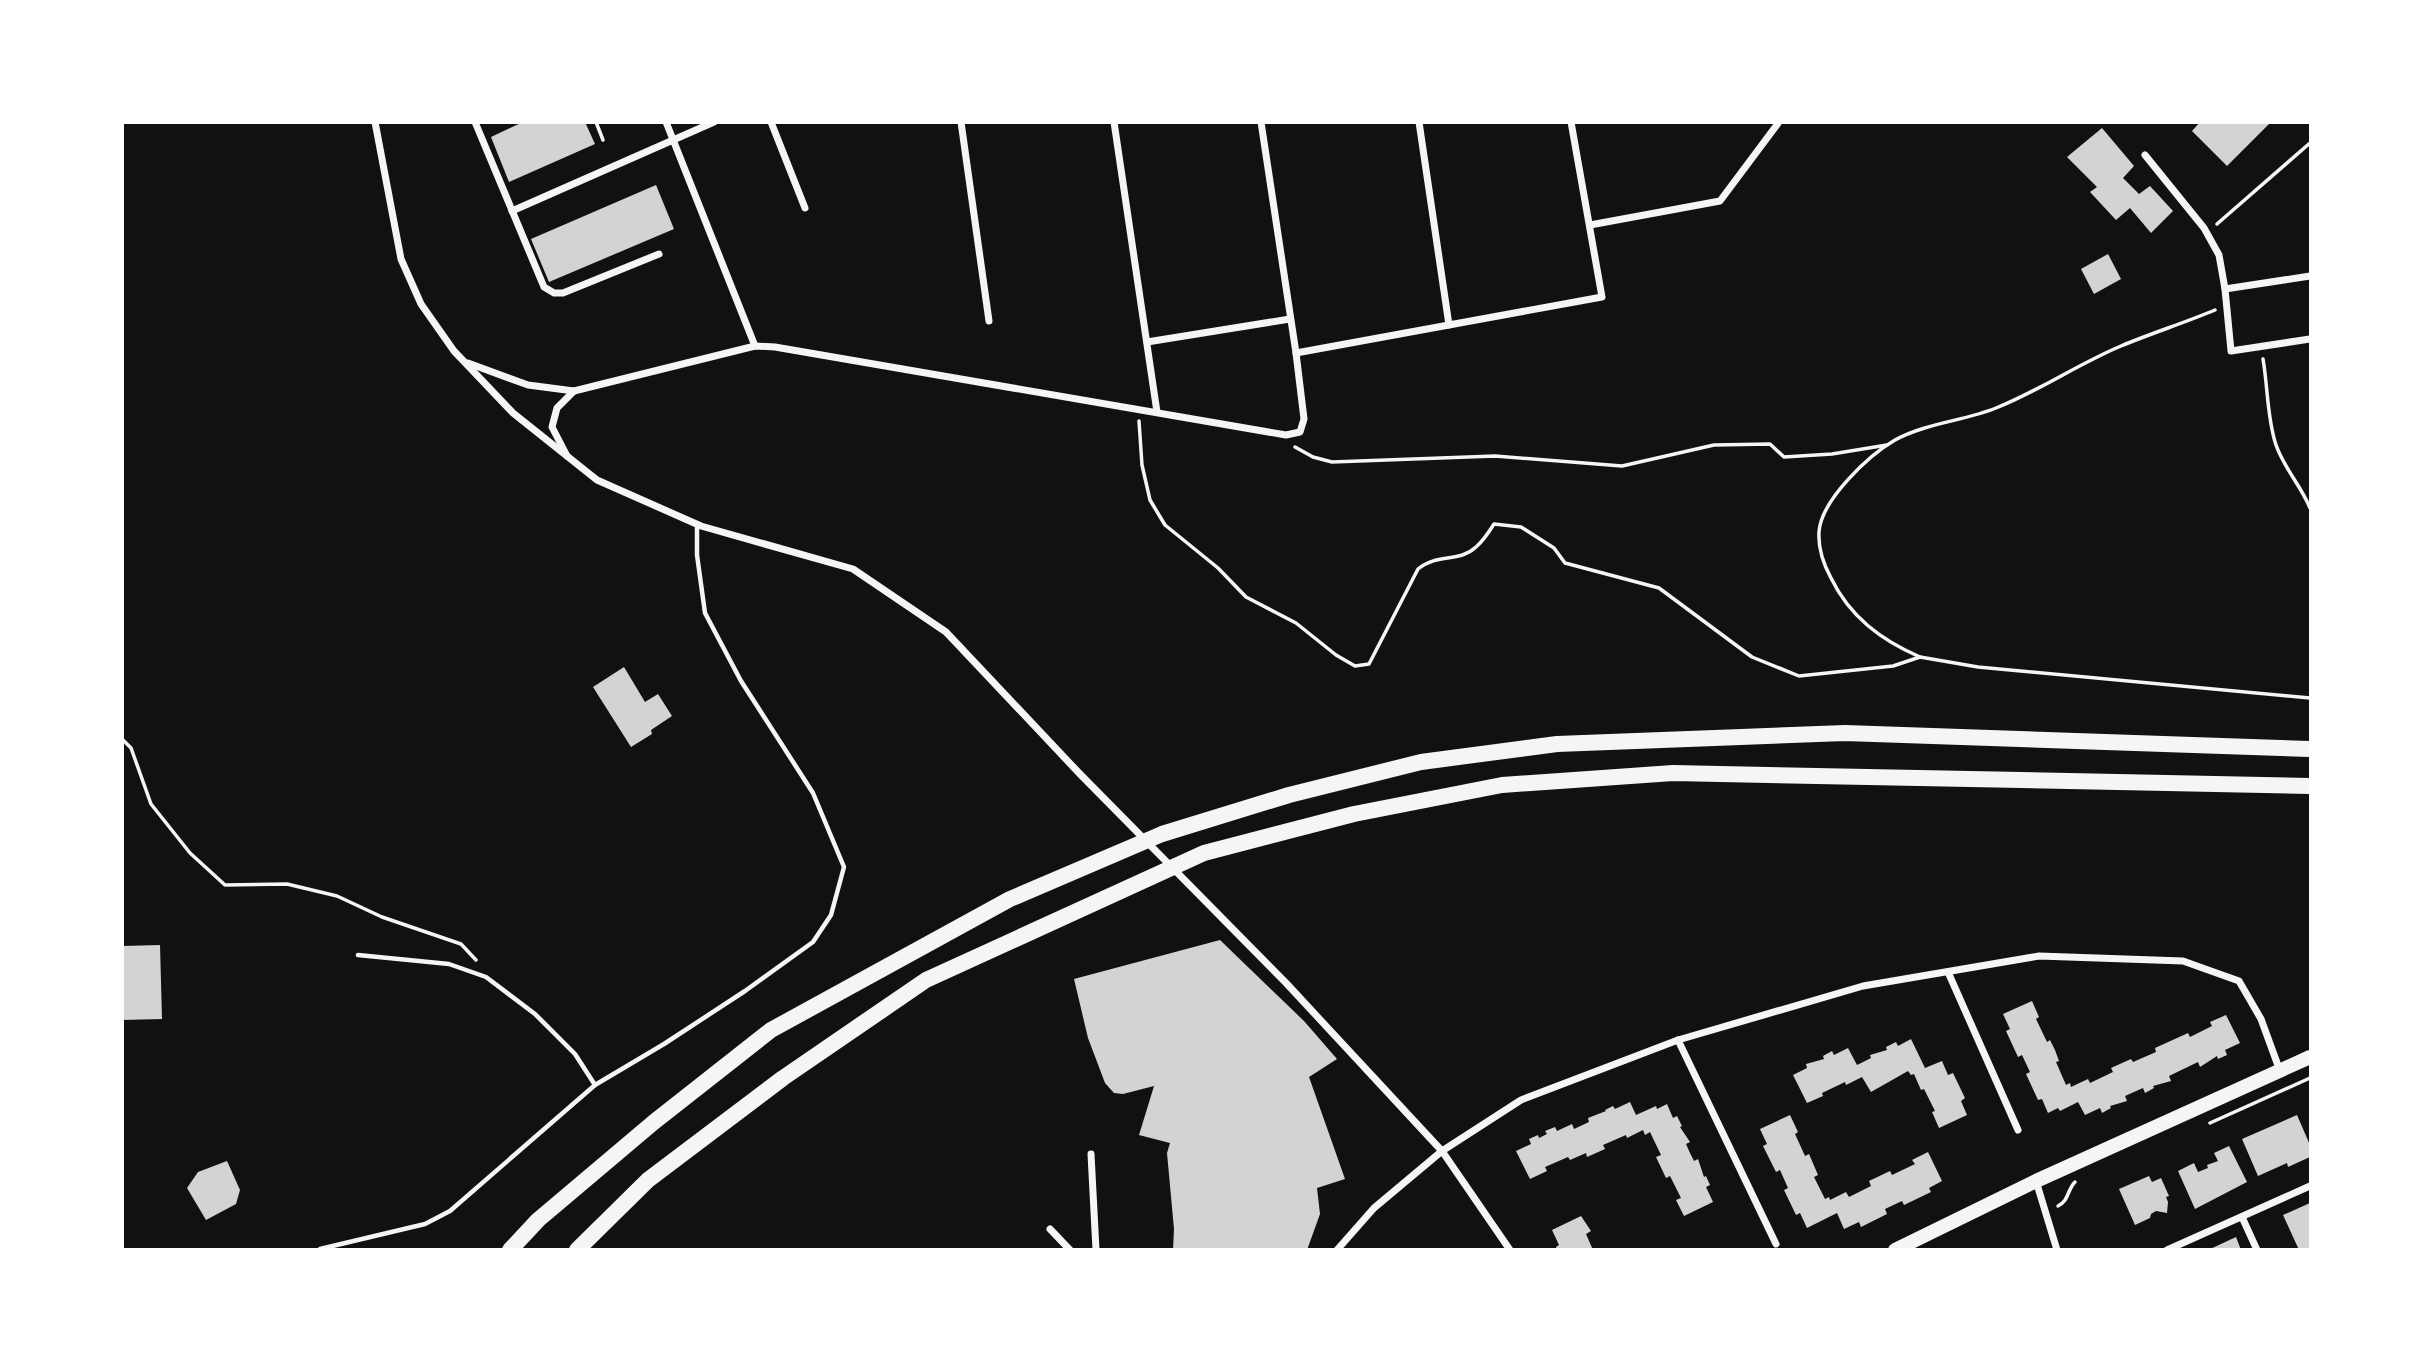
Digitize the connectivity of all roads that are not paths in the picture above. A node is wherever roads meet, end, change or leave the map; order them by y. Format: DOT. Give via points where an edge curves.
graph roads {
  1 [pos="375,122"];
  2 [pos="475,122"];
  3 [pos="666,122"];
  4 [pos="714,122"];
  5 [pos="771,122"];
  6 [pos="961,122"];
  7 [pos="1114,122"];
  8 [pos="1261,122"];
  9 [pos="1419,122"];
  10 [pos="1572,122"];
  11 [pos="1779,122"];
  12 [pos="673,141"];
  13 [pos="2145,155"];
  14 [pos="805,208"];
  15 [pos="512,211"];
  16 [pos="1590,225"];
  17 [pos="659,254"];
  18 [pos="2311,276"];
  19 [pos="2225,289"];
  20 [pos="1290,319"];
  21 [pos="989,321"];
  22 [pos="1449,325"];
  23 [pos="2311,339"];
  24 [pos="1147,342"];
  25 [pos="755,346"];
  26 [pos="1296,353"];
  27 [pos="464,361"];
  28 [pos="574,391"];
  29 [pos="1157,412"];
  30 [pos="568,458"];
  31 [pos="697,524"];
  32 [pos="2311,749"];
  33 [pos="2311,786"];
  34 [pos="358,955"];
  35 [pos="1948,972"];
  36 [pos="1678,1040"];
  37 [pos="2311,1057"];
  38 [pos="2280,1071"];
  39 [pos="595,1085"];
  40 [pos="2018,1130"];
  41 [pos="1442,1151"];
  42 [pos="1091,1154"];
  43 [pos="2036,1181"];
  44 [pos="2311,1186"];
  45 [pos="2242,1217"];
  46 [pos="1050,1229"];
  47 [pos="1776,1244"];
  48 [pos="320,1249"];
  49 [pos="510,1250"];
  50 [pos="577,1250"];
  51 [pos="1070,1250"];
  52 [pos="1096,1250"];
  53 [pos="1337,1250"];
  54 [pos="1510,1250"];
  55 [pos="1895,1250"];
  56 [pos="2057,1250"];
  57 [pos="2167,1250"];
  58 [pos="2257,1250"];
  1 -- 27 [label="street" via="401,259 421,304"];
  2 -- 15 [label="street"];
  3 -- 12 [label="street"];
  4 -- 12 [label="street"];
  5 -- 14 [label="street"];
  6 -- 21 [label="street"];
  7 -- 24 [label="street"];
  8 -- 20 [label="street"];
  9 -- 22 [label="street"];
  10 -- 16 [label="street"];
  11 -- 16 [label="street" via="1720,201"];
  12 -- 15 [label="street"];
  12 -- 25 [label="street"];
  13 -- 19 [label="street" via="2207,233 2219,255"];
  15 -- 17 [label="street" via="544,287 554,293"];
  16 -- 22 [label="street" via="1602,297"];
  18 -- 19 [label="street"];
  19 -- 23 [label="street" via="2231,351"];
  20 -- 24 [label="street"];
  20 -- 26 [label="street"];
  22 -- 26 [label="street"];
  24 -- 29 [label="street"];
  25 -- 28 [label="street"];
  25 -- 29 [label="street"];
  26 -- 29 [label="street" via="1304,419 1300,432 1286,435"];
  27 -- 28 [label="street" via="528,385"];
  27 -- 30 [label="street" via="513,413"];
  28 -- 30 [label="street" via="557,408 552,427"];
  30 -- 31 [label="street" via="597,480"];
  31 -- 39 [label="lane" via="705,613 741,681 813,793 844,867 831,915 813,942 745,991"];
  31 -- 41 [label="street" via="853,569 946,632"];
  32 -- 49 [label="highway" via="1845,733 1557,744 1421,762 1289,795 1162,834 1010,900 771,1030 569,1193"];
  33 -- 50 [label="highway" via="1673,773 1502,785 1354,814 1204,853 926,980 783,1078 648,1180"];
  34 -- 39 [label="lane" via="449,964 481,975 535,1014 575,1054"];
  35 -- 36 [label="street" via="1863,986"];
  35 -- 38 [label="street" via="2039,956 2183,961 2239,981 2261,1019"];
  35 -- 40 [label="street"];
  36 -- 41 [label="street" via="1521,1100"];
  36 -- 47 [label="street"];
  37 -- 38 [label="main road"];
  38 -- 43 [label="main road"];
  39 -- 48 [label="lane" via="450,1211 425,1224"];
  41 -- 53 [label="street" via="1374,1208"];
  41 -- 54 [label="street"];
  42 -- 52 [label="street"];
  43 -- 55 [label="main road"];
  43 -- 56 [label="street"];
  44 -- 45 [label="street"];
  45 -- 57 [label="street"];
  45 -- 58 [label="street"];
  46 -- 51 [label="street"];
}
